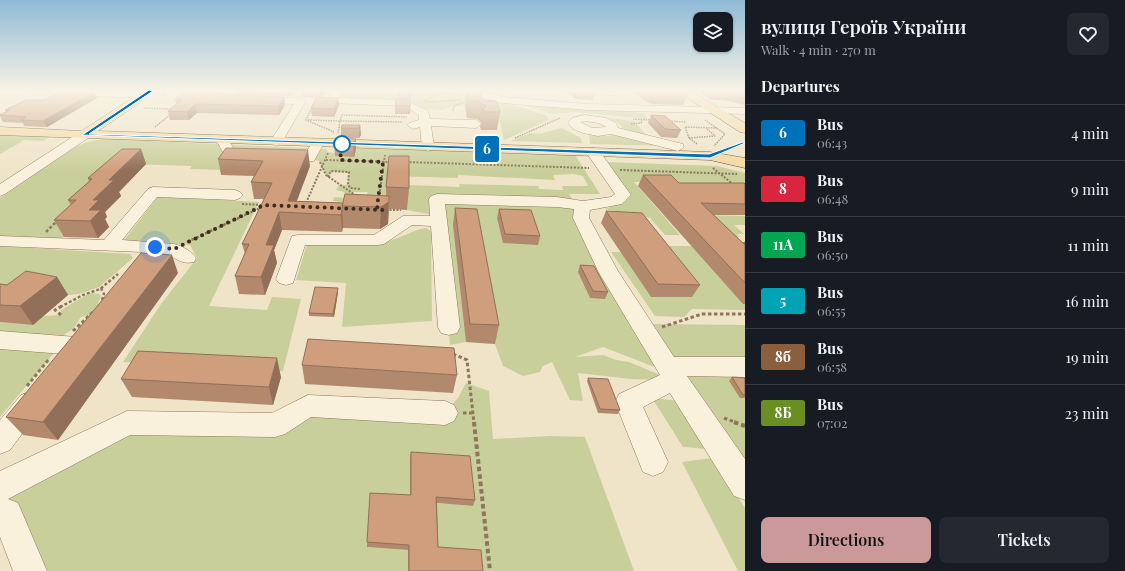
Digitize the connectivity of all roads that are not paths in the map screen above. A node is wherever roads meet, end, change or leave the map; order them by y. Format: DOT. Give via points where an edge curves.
graph roads {
  1 [pos="110,118"];
  2 [pos="291,118"];
  3 [pos="427,118"];
  4 [pos="441,118"];
  5 [pos="559,118"];
  6 [pos="721,118"];
  7 [pos="574,121"];
  8 [pos="476,124"];
  9 [pos="587,130"];
  10 [pos="610,130"];
  11 [pos="0,131"];
  12 [pos="84,135"];
  13 [pos="222,140"];
  14 [pos="743,140"];
  15 [pos="427,141"];
  16 [pos="276,142"];
  17 [pos="318,143"];
  18 [pos="678,147"];
  19 [pos="590,148"];
  20 [pos="707,154"];
  21 [pos="742,168"];
  22 [pos="0,191"];
  23 [pos="235,195"];
  24 [pos="582,209"];
  25 [pos="619,216"];
  26 [pos="439,221"];
  27 [pos="0,241"];
  28 [pos="110,244"];
  29 [pos="286,280"];
  30 [pos="115,283"];
  31 [pos="449,326"];
  32 [pos="91,328"];
  33 [pos="0,340"];
  34 [pos="745,367"];
  35 [pos="671,372"];
  36 [pos="34,388"];
  37 [pos="444,413"];
  38 [pos="0,441"];
  39 [pos="653,462"];
  40 [pos="745,485"];
  41 [pos="0,487"];
  42 [pos="0,513"];
  43 [pos="30,571"];
  1 -- 12 [label="main road"];
  2 -- 16 [label="street"];
  3 -- 15 [label="street"];
  4 -- 8 [label="street"];
  5 -- 7 [label="street"];
  6 -- 14 [label="main road"];
  7 -- 9 [label="street" via="575,125"];
  7 -- 10 [label="street" via="585,118 602,120 612,125"];
  9 -- 10 [label="street"];
  9 -- 19 [label="street"];
  10 -- 18 [label="street"];
  11 -- 12 [label="main road"];
  12 -- 13 [label="main road"];
  12 -- 22 [label="street"];
  13 -- 16 [label="main road"];
  13 -- 17 [label="street" via="232,156 309,158"];
  14 -- 20 [label="main road"];
  15 -- 17 [label="main road"];
  15 -- 19 [label="main road"];
  16 -- 17 [label="main road"];
  19 -- 20 [label="main road"];
  19 -- 24 [label="street" via="623,195 616,201"];
  20 -- 21 [label="main road"];
  23 -- 28 [label="street" via="152,192"];
  24 -- 25 [label="street"];
  24 -- 26 [label="street" via="557,202 437,199"];
  24 -- 35 [label="street" via="580,218 608,271"];
  26 -- 29 [label="street" via="408,215 378,240 298,240"];
  26 -- 31 [label="street"];
  27 -- 28 [label="street"];
  28 -- 30 [label="street" via="172,251"];
  32 -- 33 [label="street" via="66,352"];
  34 -- 35 [label="street"];
  35 -- 39 [label="street" via="628,402"];
  35 -- 40 [label="street"];
  36 -- 38 [label="street"];
  37 -- 41 [label="street" via="308,406 275,425 127,423"];
  42 -- 43 [label="street" via="7,514"];
}
